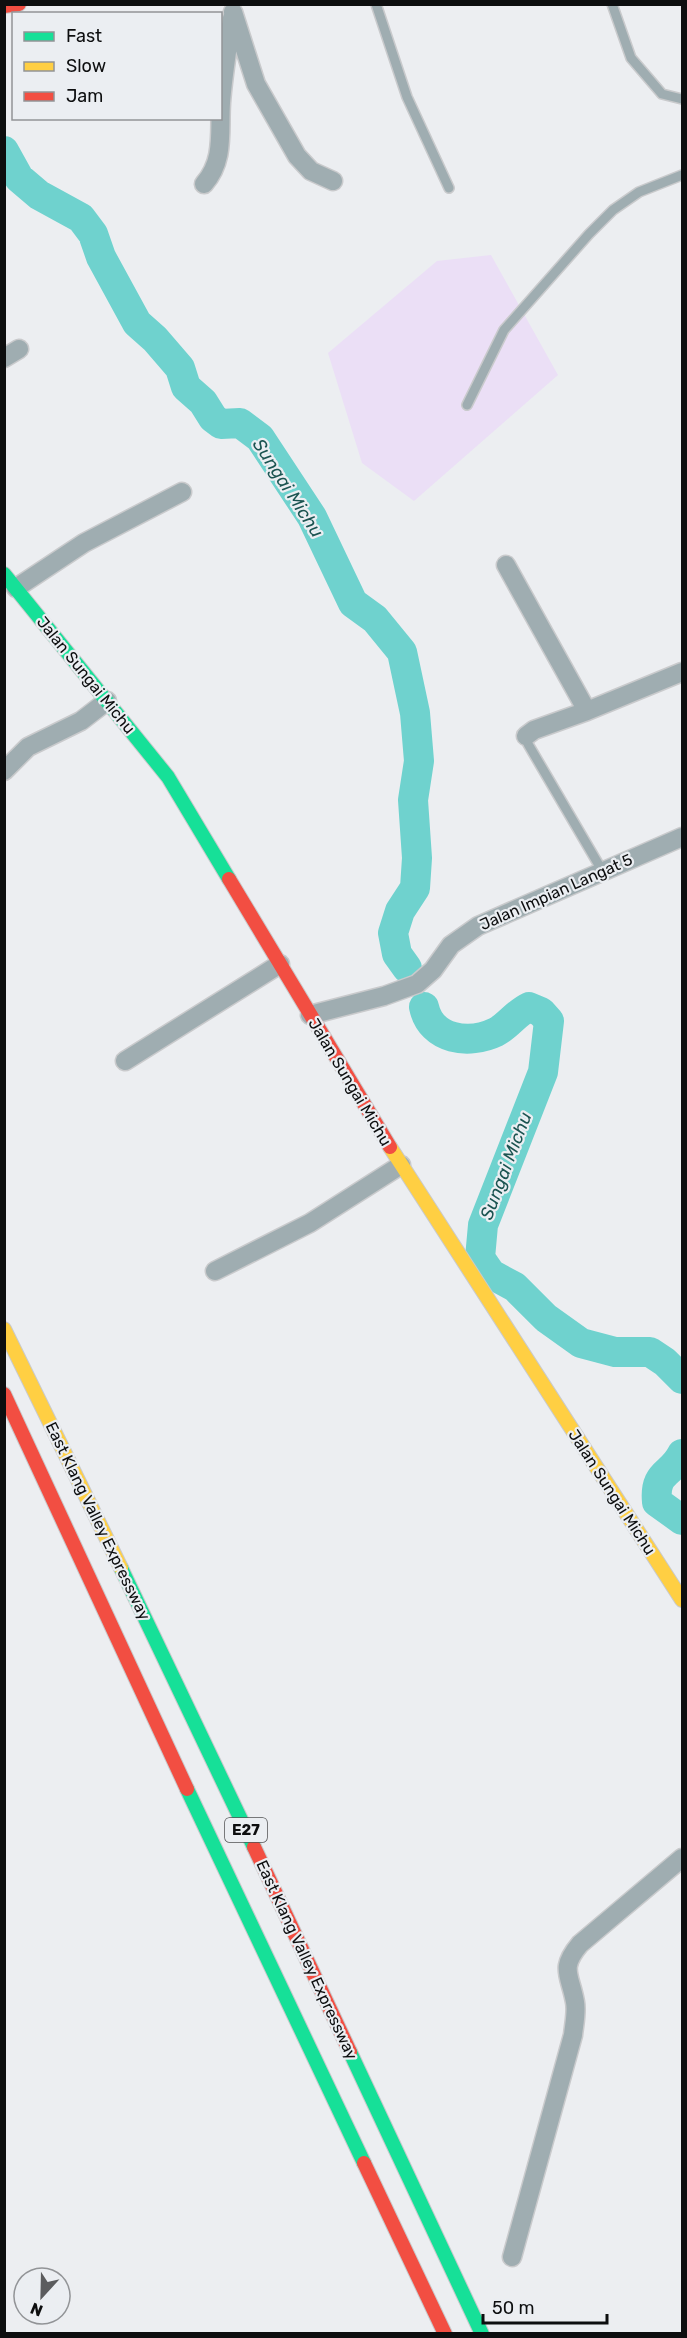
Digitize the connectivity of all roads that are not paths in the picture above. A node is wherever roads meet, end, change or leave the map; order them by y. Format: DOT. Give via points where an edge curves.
graph roads {
  1 [pos="19,4"];
  2 [pos="376,4"];
  3 [pos="612,4"];
  4 [pos="4,6"];
  5 [pos="233,8"];
  6 [pos="222,89"];
  7 [pos="682,99"];
  8 [pos="220,120"];
  9 [pos="682,175"];
  10 [pos="333,181"];
  11 [pos="204,184"];
  12 [pos="449,188"];
  13 [pos="467,405"];
  14 [pos="183,492"];
  15 [pos="506,565"];
  16 [pos="11,590"];
  17 [pos="682,672"];
  18 [pos="107,701"];
  19 [pos="587,711"];
  20 [pos="526,736"];
  21 [pos="4,771"];
  22 [pos="682,837"];
  23 [pos="603,872"];
  24 [pos="280,964"];
  25 [pos="310,1015"];
  26 [pos="125,1061"];
  27 [pos="401,1165"];
  28 [pos="215,1271"];
  29 [pos="4,1329"];
  30 [pos="4,1394"];
  31 [pos="682,1600"];
  32 [pos="682,1858"];
  33 [pos="512,2257"];
  34 [pos="445,2334"];
  35 [pos="482,2334"];
  1 -- 4 [label="main road"];
  2 -- 12 [label="lane" via="407,97"];
  3 -- 7 [label="lane" via="631,58 662,94"];
  5 -- 6 [label="street"];
  5 -- 10 [label="street" via="256,84 297,156 311,171"];
  8 -- 11 [label="street" via="219,157"];
  9 -- 13 [label="lane" via="639,192 589,234 504,330"];
  14 -- 16 [label="street" via="84,543"];
  15 -- 19 [label="street"];
  16 -- 18 [label="main road, Jalan Sungai Michu"];
  17 -- 19 [label="street"];
  18 -- 21 [label="street" via="81,721 28,747"];
  18 -- 24 [label="main road, Jalan Sungai Michu" via="168,777"];
  19 -- 20 [label="street"];
  20 -- 23 [label="lane"];
  22 -- 23 [label="street, Jalan Impian Langat 5"];
  23 -- 25 [label="street, Jalan Impian Langat 5" via="478,926 451,945 417,984"];
  24 -- 25 [label="main road, Jalan Sungai Michu"];
  24 -- 26 [label="street"];
  25 -- 27 [label="main road, Jalan Sungai Michu"];
  27 -- 28 [label="street" via="310,1222"];
  27 -- 31 [label="main road, Jalan Sungai Michu"];
  29 -- 35 [label="main road, East Klang Valley Expressway / E27" via="193,1716"];
  30 -- 34 [label="main road, East Klang Valley Expressway / E27"];
  32 -- 33 [label="street" via="568,1958 566,1973 575,2003 573,2035"];
}
